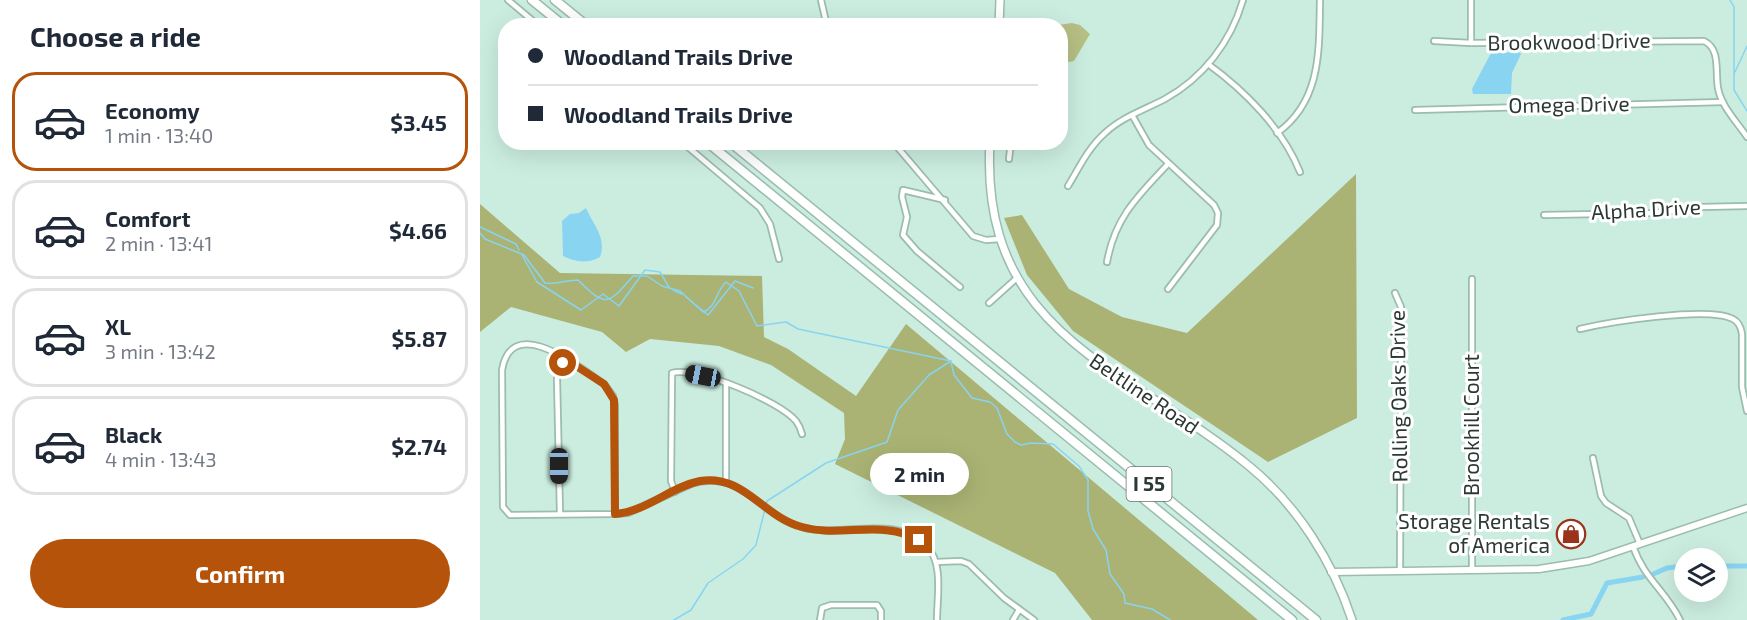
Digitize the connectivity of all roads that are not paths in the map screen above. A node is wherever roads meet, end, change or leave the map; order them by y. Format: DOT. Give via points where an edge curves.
graph roads {
  1 [pos="508,0"];
  2 [pos="532,0"];
  3 [pos="555,0"];
  4 [pos="821,0"];
  5 [pos="1000,0"];
  6 [pos="1243,0"];
  7 [pos="1320,0"];
  8 [pos="1471,0"];
  9 [pos="529,18"];
  10 [pos="554,18"];
  11 [pos="577,18"];
  12 [pos="825,18"];
  13 [pos="999,18"];
  14 [pos="1434,41"];
  15 [pos="1471,43"];
  16 [pos="1208,64"];
  17 [pos="1723,102"];
  18 [pos="1415,110"];
  19 [pos="1132,115"];
  20 [pos="1277,133"];
  21 [pos="1747,137"];
  22 [pos="691,150"];
  23 [pos="717,150"];
  24 [pos="740,150"];
  25 [pos="900,150"];
  26 [pos="990,150"];
  27 [pos="1011,150"];
  28 [pos="1010,159"];
  29 [pos="1168,164"];
  30 [pos="1300,172"];
  31 [pos="1068,186"];
  32 [pos="945,200"];
  33 [pos="1747,206"];
  34 [pos="1544,215"];
  35 [pos="1000,239"];
  36 [pos="779,259"];
  37 [pos="1107,262"];
  38 [pos="1017,278"];
  39 [pos="1472,279"];
  40 [pos="960,287"];
  41 [pos="1168,289"];
  42 [pos="1395,293"];
  43 [pos="989,303"];
  44 [pos="1580,329"];
  45 [pos="567,360"];
  46 [pos="726,383"];
  47 [pos="1747,411"];
  48 [pos="802,434"];
  49 [pos="1593,458"];
  50 [pos="726,482"];
  51 [pos="675,492"];
  52 [pos="1747,508"];
  53 [pos="560,514"];
  54 [pos="615,514"];
  55 [pos="1637,545"];
  56 [pos="936,562"];
  57 [pos="1472,570"];
  58 [pos="1400,571"];
  59 [pos="1331,572"];
  60 [pos="1019,610"];
  61 [pos="820,620"];
  62 [pos="881,620"];
  63 [pos="937,620"];
  64 [pos="1013,620"];
  65 [pos="1034,620"];
  66 [pos="1292,620"];
  67 [pos="1316,620"];
  68 [pos="1352,620"];
  69 [pos="1680,620"];
  1 -- 9 [label="street"];
  2 -- 10 [label="highway"];
  3 -- 11 [label="highway"];
  4 -- 12 [label="street"];
  5 -- 13 [label="main road"];
  6 -- 16 [label="street" via="1228,37"];
  7 -- 20 [label="street" via="1319,58 1314,80 1298,113"];
  8 -- 15 [label="street"];
  14 -- 15 [label="street, Brookwood Drive"];
  15 -- 17 [label="street, Brookwood Drive" via="1704,41 1715,53"];
  16 -- 19 [label="street" via="1173,94"];
  16 -- 20 [label="street" via="1230,81"];
  17 -- 18 [label="street, Omega Drive"];
  17 -- 21 [label="street"];
  19 -- 29 [label="street" via="1149,145"];
  19 -- 31 [label="street" via="1096,142"];
  20 -- 30 [label="street"];
  22 -- 36 [label="street" via="760,208 770,224"];
  23 -- 66 [label="highway, I 55"];
  24 -- 67 [label="highway, I 55"];
  25 -- 32 [label="street"];
  26 -- 35 [label="main road, Beltline Road" via="992,202"];
  27 -- 28 [label="street"];
  29 -- 37 [label="street" via="1121,218"];
  29 -- 41 [label="street" via="1214,205 1218,217 1214,230"];
  32 -- 35 [label="street" via="974,236"];
  32 -- 40 [label="street" via="903,190 907,217 903,235"];
  33 -- 34 [label="street, Alpha Drive"];
  35 -- 38 [label="main road, Beltline Road"];
  38 -- 43 [label="street"];
  38 -- 59 [label="main road, Beltline Road" via="1035,306 1073,344 1260,475 1304,526"];
  39 -- 57 [label="street, Brookhill Court"];
  42 -- 58 [label="street, Rolling Oaks Drive" via="1401,307"];
  44 -- 47 [label="street" via="1647,317 1722,315 1735,319 1742,334 1742,387"];
  45 -- 53 [label="street" via="557,379"];
  45 -- 53 [label="street" via="540,345 526,344 509,353 502,370 504,510 510,515"];
  45 -- 54 [label="street" via="604,384 614,400"];
  46 -- 48 [label="street" via="775,406 796,421"];
  46 -- 50 [label="street"];
  46 -- 51 [label="street" via="680,372 670,376 671,481"];
  49 -- 55 [label="street" via="1602,496 1629,518"];
  50 -- 51 [label="street" via="700,482"];
  50 -- 56 [label="street" via="743,489 779,518 803,528 897,530 925,544"];
  51 -- 54 [label="street" via="628,513"];
  52 -- 55 [label="street"];
  53 -- 54 [label="street"];
  55 -- 57 [label="street" via="1571,565"];
  55 -- 69 [label="street" via="1645,574 1670,601"];
  56 -- 60 [label="street" via="969,564"];
  56 -- 63 [label="street"];
  57 -- 58 [label="street"];
  58 -- 59 [label="street"];
  59 -- 68 [label="main road, Beltline Road"];
  60 -- 64 [label="street"];
  60 -- 65 [label="street"];
  61 -- 62 [label="street" via="822,608 831,605 877,605"];
}
